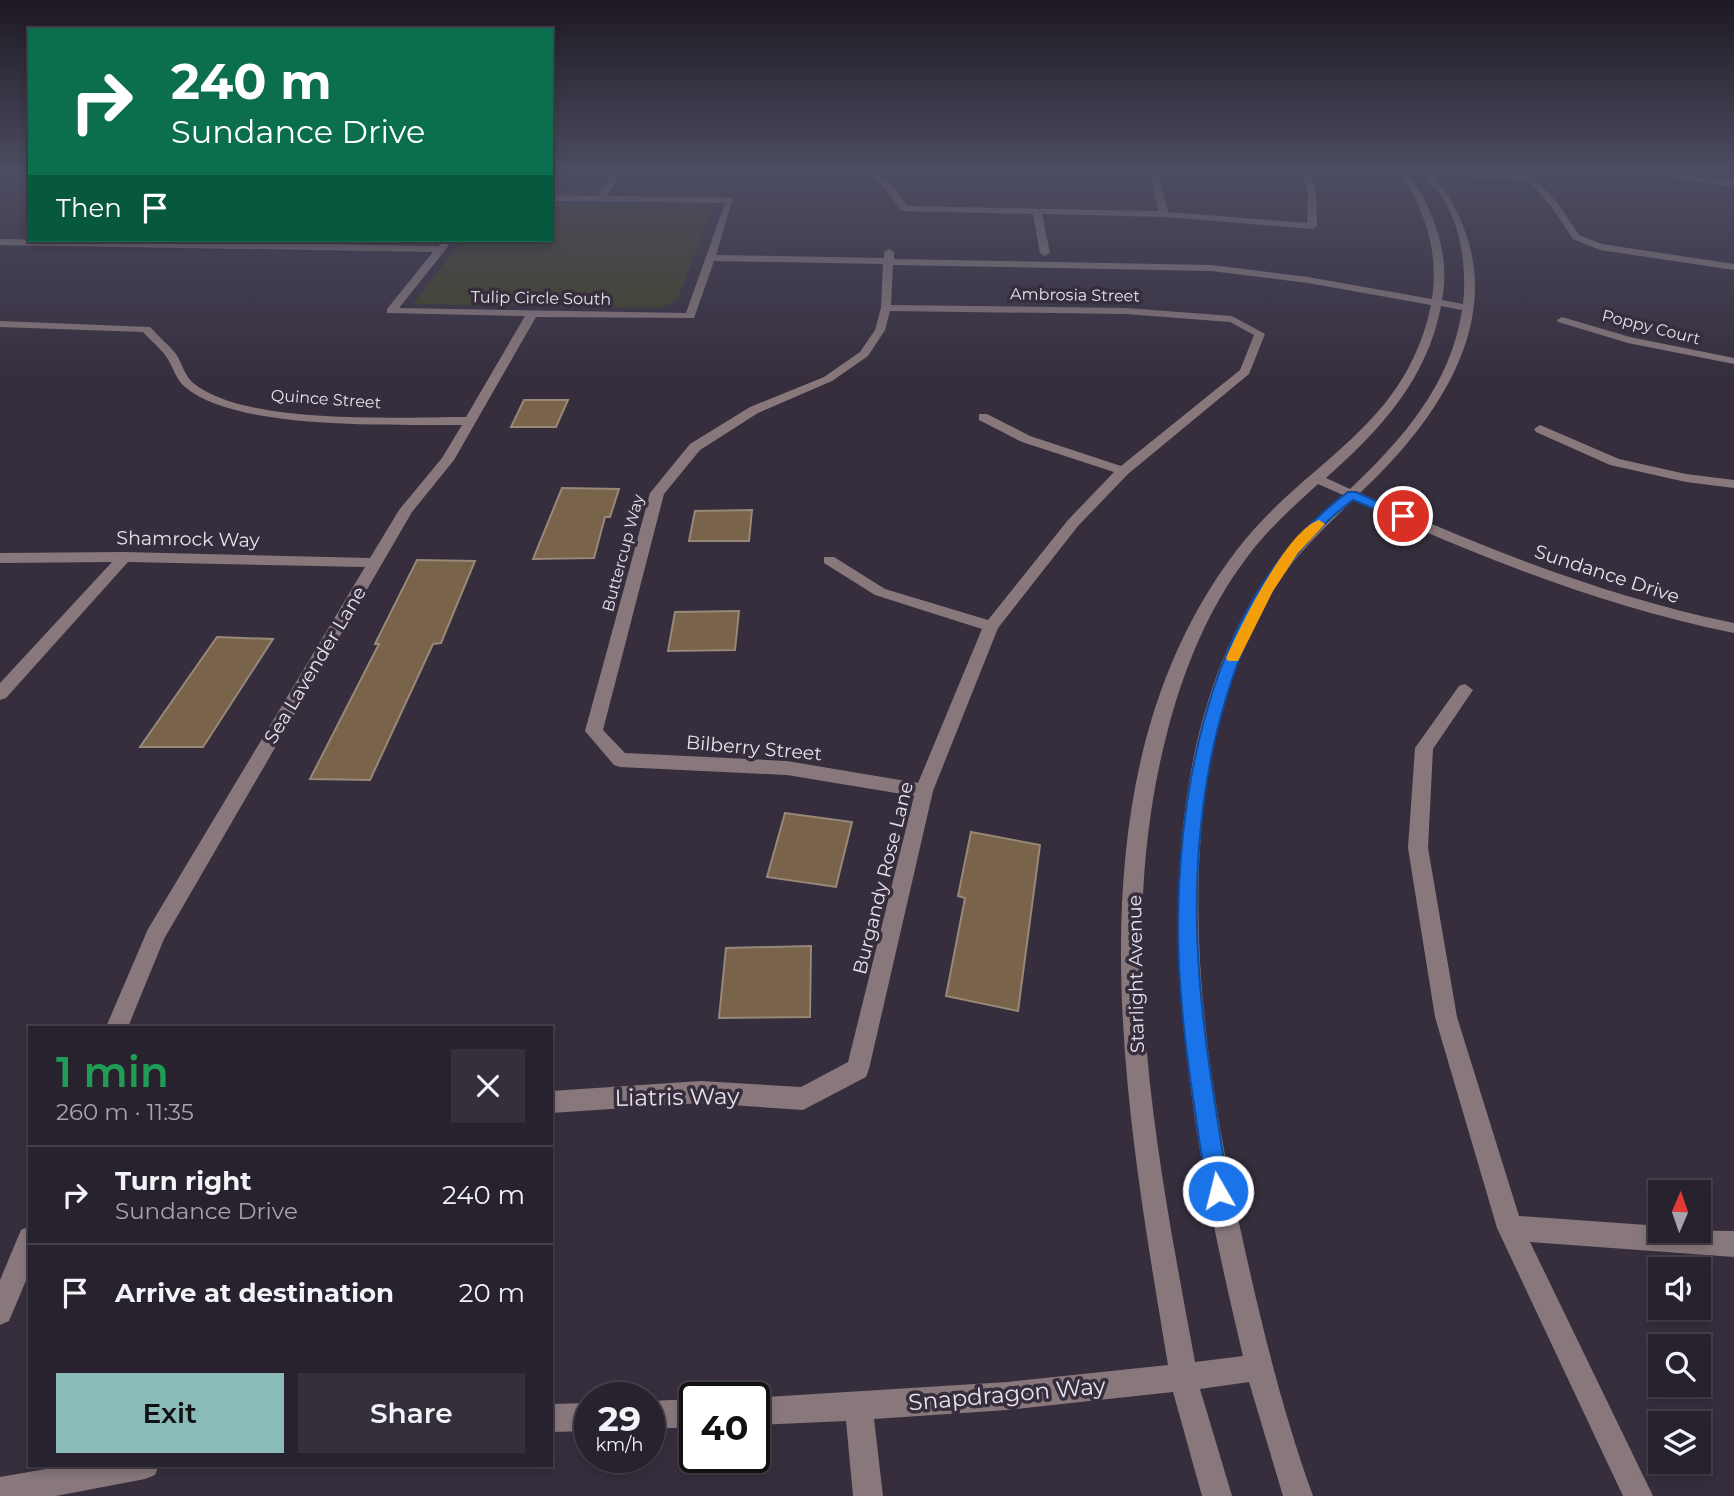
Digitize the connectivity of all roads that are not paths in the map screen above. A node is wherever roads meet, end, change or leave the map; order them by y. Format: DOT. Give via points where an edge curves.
graph roads {
  1 [pos="716,241"];
  2 [pos="1043,241"];
  3 [pos="1437,241"];
  4 [pos="1464,241"];
  5 [pos="1586,241"];
  6 [pos="0,242"];
  7 [pos="21,242"];
  8 [pos="268,243"];
  9 [pos="444,244"];
  10 [pos="712,253"];
  11 [pos="1045,253"];
  12 [pos="0,256"];
  13 [pos="889,256"];
  14 [pos="1734,267"];
  15 [pos="1439,298"];
  16 [pos="1468,304"];
  17 [pos="886,308"];
  18 [pos="532,314"];
  19 [pos="1562,320"];
  20 [pos="0,324"];
  21 [pos="1259,334"];
  22 [pos="1734,361"];
  23 [pos="983,417"];
  24 [pos="472,421"];
  25 [pos="1540,429"];
  26 [pos="1123,471"];
  27 [pos="1317,479"];
  28 [pos="1734,484"];
  29 [pos="1352,495"];
  30 [pos="124,557"];
  31 [pos="0,558"];
  32 [pos="829,561"];
  33 [pos="375,563"];
  34 [pos="991,626"];
  35 [pos="1734,628"];
  36 [pos="1465,690"];
  37 [pos="0,694"];
  38 [pos="621,760"];
  39 [pos="924,791"];
  40 [pos="117,1026"];
  41 [pos="803,1098"];
  42 [pos="553,1102"];
  43 [pos="1510,1228"];
  44 [pos="28,1244"];
  45 [pos="1734,1244"];
  46 [pos="0,1312"];
  47 [pos="1259,1367"];
  48 [pos="1184,1378"];
  49 [pos="859,1407"];
  50 [pos="770,1410"];
  51 [pos="574,1417"];
  52 [pos="553,1418"];
  53 [pos="134,1467"];
  54 [pos="0,1492"];
  55 [pos="869,1496"];
  56 [pos="1217,1496"];
  57 [pos="1298,1496"];
  58 [pos="1638,1496"];
  1 -- 10 [label="street"];
  2 -- 11 [label="street"];
  3 -- 15 [label="street, Starlight Avenue" via="1442,267"];
  4 -- 16 [label="street" via="1471,271"];
  5 -- 14 [label="street"];
  6 -- 7 [label="street"];
  7 -- 8 [label="street"];
  7 -- 12 [label="street"];
  8 -- 9 [label="street"];
  9 -- 18 [label="street, Tulip Circle South" via="391,311"];
  10 -- 13 [label="street"];
  10 -- 18 [label="street, Tulip Circle South" via="690,316"];
  11 -- 13 [label="street"];
  11 -- 15 [label="street" via="1262,263"];
  13 -- 15 [label="street" via="1210,268"];
  13 -- 17 [label="street, Buttercup Way"];
  15 -- 16 [label="street"];
  15 -- 27 [label="street, Starlight Avenue" via="1418,365 1385,413"];
  16 -- 29 [label="street" via="1468,322 1451,373 1419,424"];
  17 -- 21 [label="street, Ambrosia Street" via="1126,311 1232,320"];
  17 -- 38 [label="street, Buttercup Way" via="880,330 864,354 828,380 754,410 695,447 657,494 594,731"];
  18 -- 24 [label="street, Sea Lavender Lane"];
  19 -- 22 [label="street, Poppy Court" via="1628,340"];
  20 -- 24 [label="street, Quince Street" via="146,329 192,387 270,412"];
  21 -- 26 [label="street, Burgandy Rose Lane" via="1245,372"];
  23 -- 26 [label="street" via="1026,439"];
  24 -- 33 [label="street, Sea Lavender Lane" via="449,460 406,510"];
  25 -- 28 [label="street" via="1615,462"];
  26 -- 34 [label="street, Burgandy Rose Lane" via="1073,523"];
  27 -- 29 [label="street, Sundance Drive"];
  27 -- 48 [label="street, Starlight Avenue" via="1256,536 1196,629 1166,707 1141,811 1131,918 1135,1039 1151,1188"];
  29 -- 35 [label="street, Sundance Drive" via="1555,582 1688,620"];
  29 -- 47 [label="street" via="1332,509 1294,551 1238,643 1211,719 1192,822 1188,928 1196,1045 1218,1191"];
  30 -- 31 [label="street, Shamrock Way"];
  30 -- 33 [label="street, Shamrock Way"];
  30 -- 37 [label="street"];
  32 -- 34 [label="street" via="880,592"];
  33 -- 40 [label="street, Sea Lavender Lane" via="155,935"];
  34 -- 39 [label="street, Burgandy Rose Lane"];
  36 -- 43 [label="street" via="1424,748 1418,848 1446,1017"];
  38 -- 39 [label="street, Bilberry Street" via="787,768"];
  39 -- 41 [label="street, Burgandy Rose Lane" via="858,1069"];
  41 -- 42 [label="street, Liatris Way" via="701,1092"];
  43 -- 45 [label="street"];
  43 -- 58 [label="street"];
  44 -- 46 [label="street"];
  47 -- 48 [label="street, Snapdragon Way"];
  47 -- 57 [label="street"];
  48 -- 49 [label="street, Snapdragon Way"];
  48 -- 56 [label="street, Starlight Avenue"];
  49 -- 50 [label="street, Snapdragon Way"];
  49 -- 55 [label="street"];
  51 -- 52 [label="street"];
  53 -- 54 [label="street"];
}
